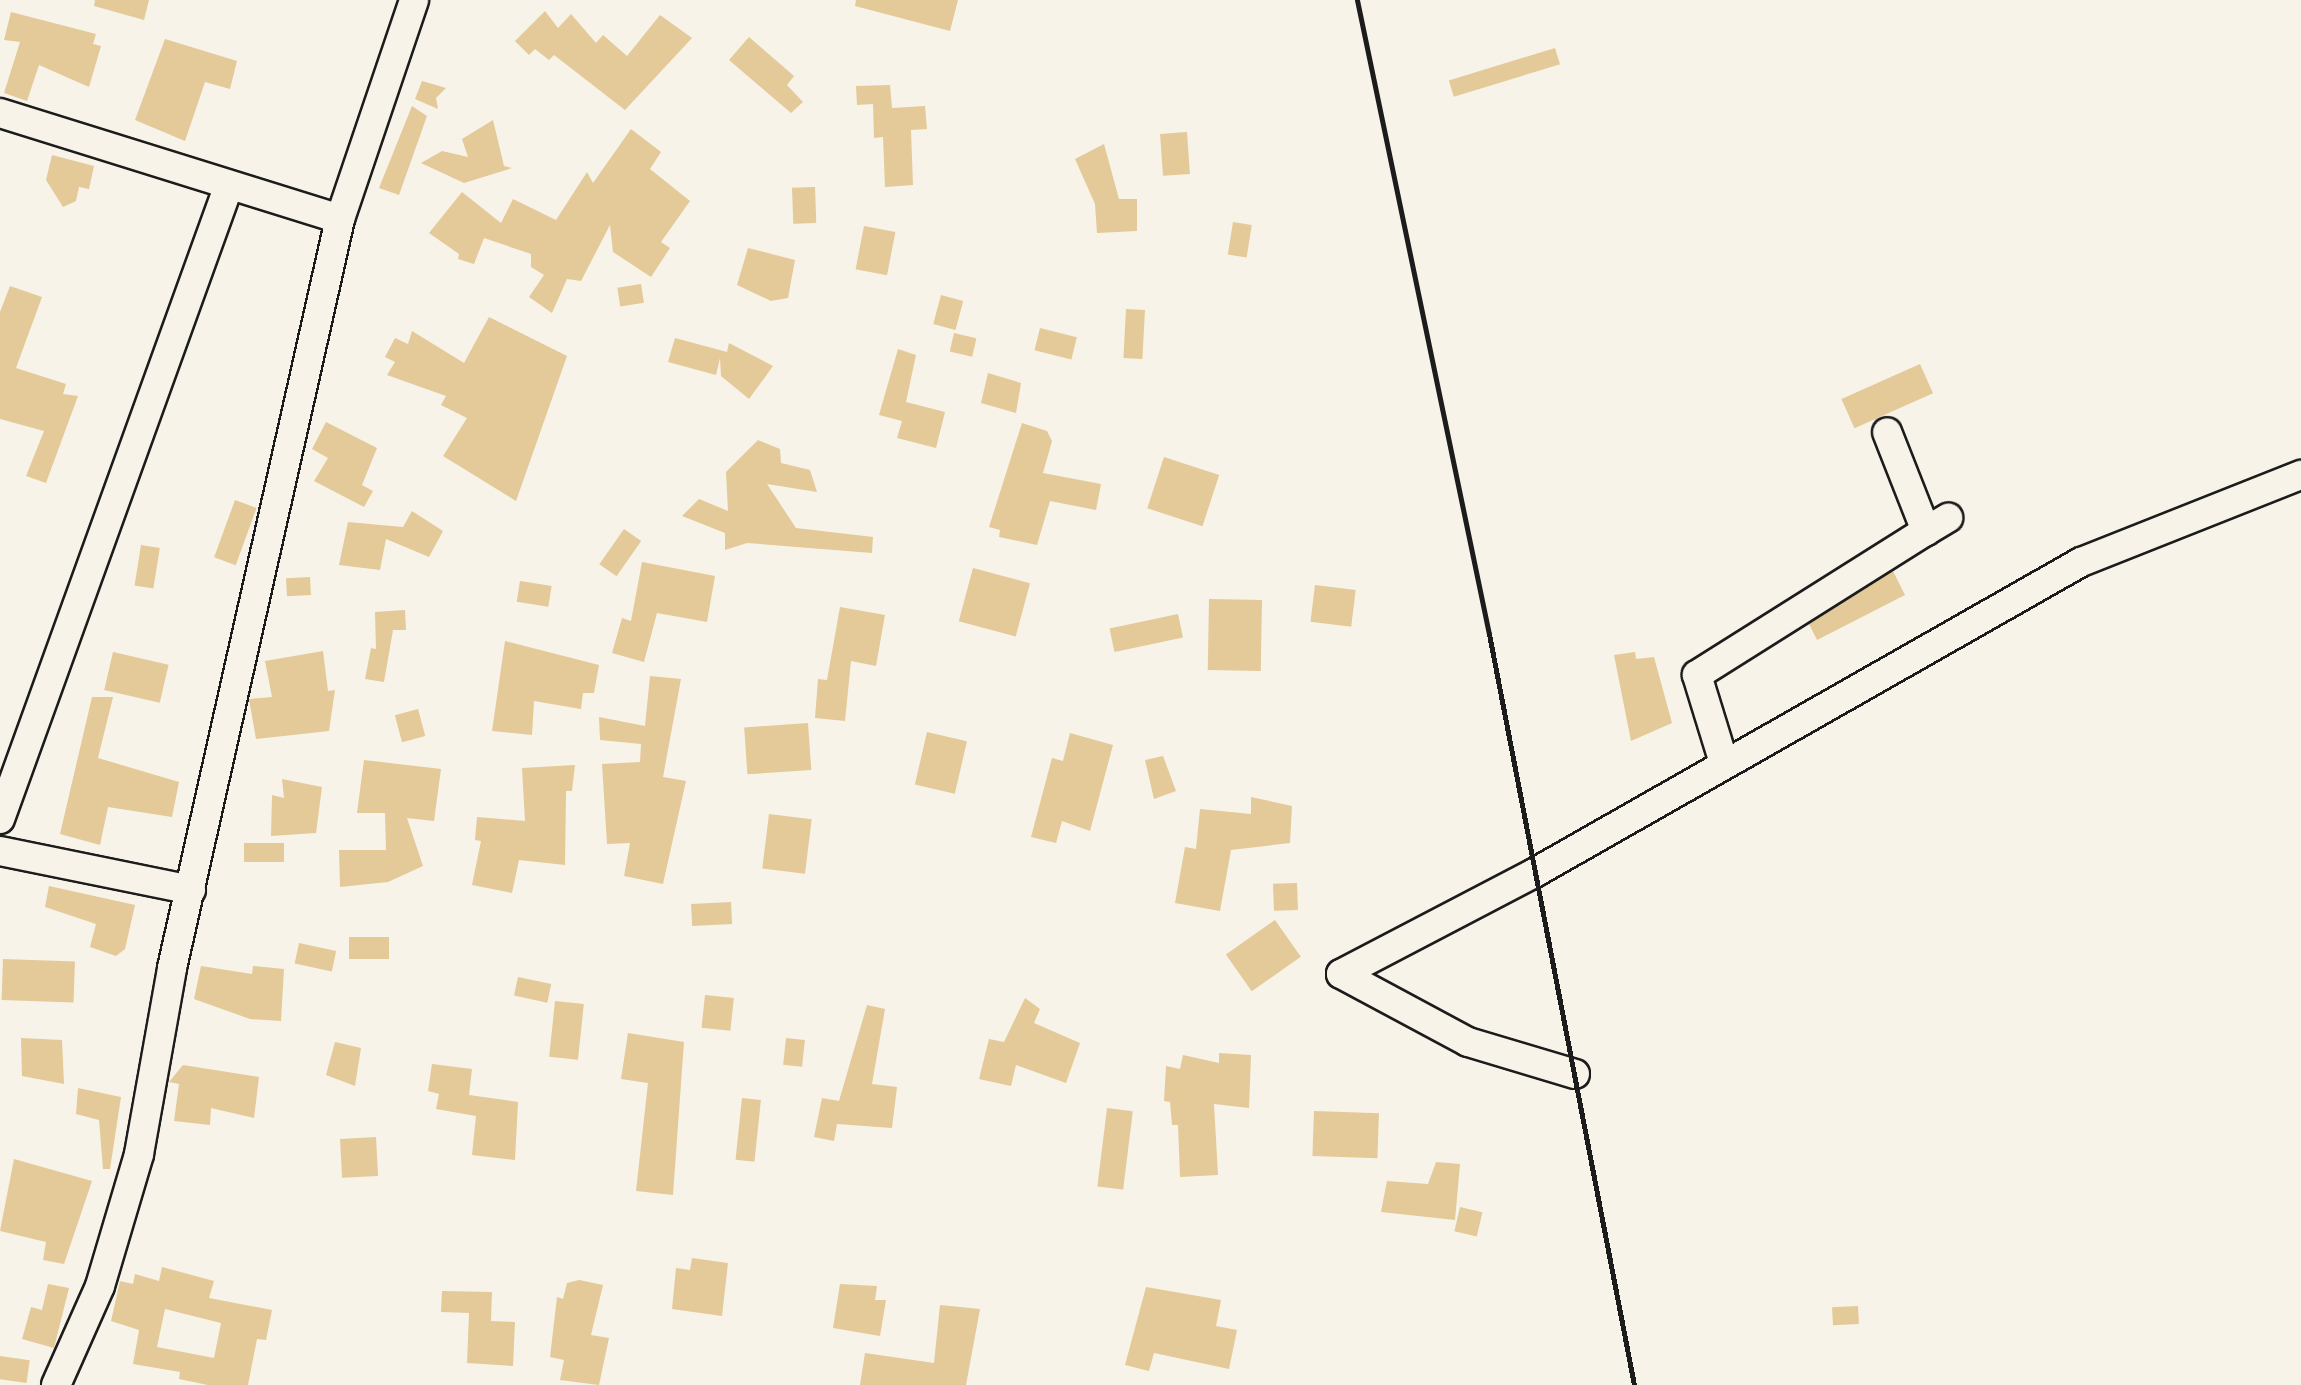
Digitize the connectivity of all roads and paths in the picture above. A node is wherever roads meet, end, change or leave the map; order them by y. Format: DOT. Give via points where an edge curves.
graph roads {
  1 [pos="414,0"];
  2 [pos="0,113"];
  3 [pos="229,185"];
  4 [pos="341,219"];
  5 [pos="1887,432"];
  6 [pos="2301,475"];
  7 [pos="1724,763"];
  8 [pos="0,819"];
  9 [pos="0,851"];
  10 [pos="191,890"];
  11 [pos="1575,1074"];
  12 [pos="56,1385"];
  1 -- 4 [label="street"];
  2 -- 3 [label="street"];
  3 -- 4 [label="street"];
  3 -- 8 [label="street"];
  4 -- 10 [label="street"];
  5 -- 7 [label="street" via="1937,524 1697,675"];
  6 -- 7 [label="street" via="2081,562"];
  7 -- 11 [label="street" via="1536,872 1341,974 1468,1042"];
  9 -- 10 [label="street"];
  10 -- 12 [label="street" via="139,1154 100,1286"];
}
